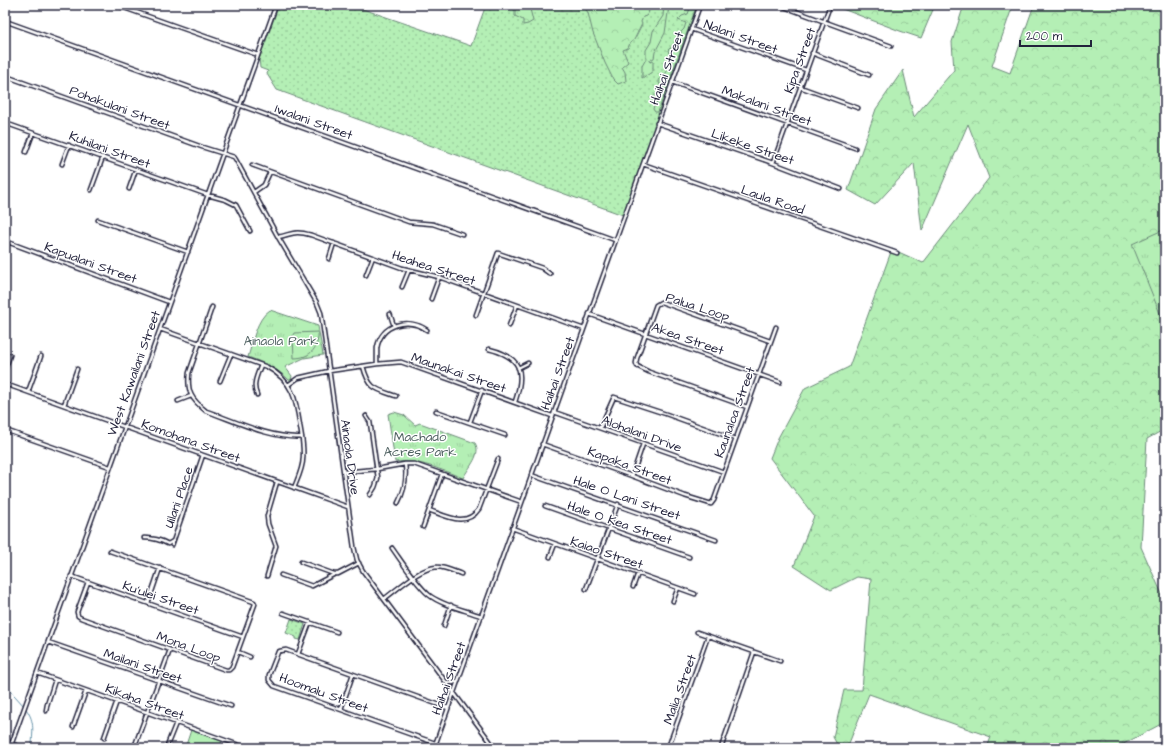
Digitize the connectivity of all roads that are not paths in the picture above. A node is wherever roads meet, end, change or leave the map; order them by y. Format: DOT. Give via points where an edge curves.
graph roads {
  1 [pos="116,5"];
  2 [pos="276,5"];
  3 [pos="700,5"];
  4 [pos="779,5"];
  5 [pos="829,8"];
  6 [pos="5,21"];
  7 [pos="824,21"];
  8 [pos="691,29"];
  9 [pos="891,46"];
  10 [pos="812,53"];
  11 [pos="258,55"];
  12 [pos="806,70"];
  13 [pos="869,75"];
  14 [pos="11,78"];
  15 [pos="672,82"];
  16 [pos="800,87"];
  17 [pos="240,105"];
  18 [pos="858,108"];
  19 [pos="5,123"];
  20 [pos="657,123"];
  21 [pos="787,123"];
  22 [pos="33,133"];
  23 [pos="69,145"];
  24 [pos="855,148"];
  25 [pos="26,152"];
  26 [pos="222,154"];
  27 [pos="103,157"];
  28 [pos="773,163"];
  29 [pos="62,164"];
  30 [pos="643,164"];
  31 [pos="252,165"];
  32 [pos="136,169"];
  33 [pos="270,172"];
  34 [pos="129,189"];
  35 [pos="841,189"];
  36 [pos="91,190"];
  37 [pos="254,192"];
  38 [pos="208,195"];
  39 [pos="98,220"];
  40 [pos="250,231"];
  41 [pos="462,234"];
  42 [pos="278,237"];
  43 [pos="616,240"];
  44 [pos="5,241"];
  45 [pos="334,243"];
  46 [pos="188,252"];
  47 [pos="897,253"];
  48 [pos="373,257"];
  49 [pos="328,259"];
  50 [pos="409,270"];
  51 [pos="366,274"];
  52 [pos="550,274"];
  53 [pos="439,277"];
  54 [pos="402,287"];
  55 [pos="484,293"];
  56 [pos="431,299"];
  57 [pos="170,302"];
  58 [pos="517,305"];
  59 [pos="212,308"];
  60 [pos="390,314"];
  61 [pos="589,314"];
  62 [pos="476,315"];
  63 [pos="394,326"];
  64 [pos="509,326"];
  65 [pos="776,326"];
  66 [pos="160,329"];
  67 [pos="584,329"];
  68 [pos="426,330"];
  69 [pos="645,334"];
  70 [pos="770,341"];
  71 [pos="200,343"];
  72 [pos="489,349"];
  73 [pos="231,354"];
  74 [pos="10,355"];
  75 [pos="41,356"];
  76 [pos="528,363"];
  77 [pos="377,364"];
  78 [pos="261,365"];
  79 [pos="363,366"];
  80 [pos="518,368"];
  81 [pos="77,369"];
  82 [pos="5,370"];
  83 [pos="329,371"];
  84 [pos="758,374"];
  85 [pos="220,381"];
  86 [pos="780,382"];
  87 [pos="5,384"];
  88 [pos="288,385"];
  89 [pos="482,390"];
  90 [pos="28,392"];
  91 [pos="257,395"];
  92 [pos="191,396"];
  93 [pos="396,396"];
  94 [pos="178,401"];
  95 [pos="515,402"];
  96 [pos="64,405"];
  97 [pos="747,407"];
  98 [pos="436,411"];
  99 [pos="554,412"];
  100 [pos="366,416"];
  101 [pos="552,416"];
  102 [pos="470,422"];
  103 [pos="125,427"];
  104 [pos="600,428"];
  105 [pos="5,430"];
  106 [pos="505,435"];
  107 [pos="302,437"];
  108 [pos="735,439"];
  109 [pos="542,444"];
  110 [pos="643,444"];
  111 [pos="203,455"];
  112 [pos="498,459"];
  113 [pos="405,464"];
  114 [pos="110,467"];
  115 [pos="377,468"];
  116 [pos="344,472"];
  117 [pos="724,472"];
  118 [pos="442,474"];
  119 [pos="532,475"];
  120 [pos="632,476"];
  121 [pos="277,482"];
  122 [pos="294,488"];
  123 [pos="487,490"];
  124 [pos="370,495"];
  125 [pos="522,502"];
  126 [pos="398,503"];
  127 [pos="618,504"];
  128 [pos="711,504"];
  129 [pos="545,506"];
  130 [pos="348,507"];
  131 [pos="429,510"];
  132 [pos="423,527"];
  133 [pos="512,528"];
  134 [pos="608,528"];
  135 [pos="144,538"];
  136 [pos="716,540"];
  137 [pos="174,541"];
  138 [pos="555,544"];
  139 [pos="172,545"];
  140 [pos="392,548"];
  141 [pos="110,551"];
  142 [pos="550,557"];
  143 [pos="689,557"];
  144 [pos="597,559"];
  145 [pos="301,562"];
  146 [pos="358,563"];
  147 [pos="160,568"];
  148 [pos="638,573"];
  149 [pos="336,574"];
  150 [pos="461,574"];
  151 [pos="281,575"];
  152 [pos="71,576"];
  153 [pos="266,576"];
  154 [pos="414,577"];
  155 [pos="88,582"];
  156 [pos="633,587"];
  157 [pos="678,588"];
  158 [pos="586,589"];
  159 [pos="696,594"];
  160 [pos="384,599"];
  161 [pos="674,601"];
  162 [pos="148,603"];
  163 [pos="452,605"];
  164 [pos="283,612"];
  165 [pos="481,616"];
  166 [pos="310,622"];
  167 [pos="444,626"];
  168 [pos="337,632"];
  169 [pos="697,632"];
  170 [pos="708,636"];
  171 [pos="243,637"];
  172 [pos="48,642"];
  173 [pos="170,650"];
  174 [pos="238,652"];
  175 [pos="754,652"];
  176 [pos="298,654"];
  177 [pos="250,657"];
  178 [pos="780,661"];
  179 [pos="37,673"];
  180 [pos="354,674"];
  181 [pos="55,680"];
  182 [pos="458,680"];
  183 [pos="159,682"];
  184 [pos="447,682"];
  185 [pos="86,691"];
  186 [pos="454,691"];
  187 [pos="117,701"];
  188 [pos="231,706"];
  189 [pos="448,708"];
  190 [pos="341,709"];
  191 [pos="46,711"];
  192 [pos="147,712"];
  193 [pos="176,722"];
  194 [pos="73,727"];
  195 [pos="104,738"];
  196 [pos="5,741"];
  197 [pos="435,743"];
  198 [pos="11,744"];
  199 [pos="10,748"];
  200 [pos="23,748"];
  201 [pos="134,748"];
  202 [pos="166,748"];
  203 [pos="247,748"];
  204 [pos="434,748"];
  205 [pos="495,748"];
  206 [pos="668,748"];
  207 [pos="721,748"];
  1 -- 11 [label="street"];
  2 -- 11 [label="street, West Kawailani Street"];
  3 -- 8 [label="street, Haihai Street"];
  4 -- 7 [label="street"];
  5 -- 7 [label="street, Kipa Street"];
  6 -- 17 [label="street, Iwalani Street"];
  7 -- 9 [label="street"];
  7 -- 10 [label="street, Kipa Street"];
  8 -- 12 [label="street, Nalani Street"];
  8 -- 15 [label="street, Haihai Street"];
  10 -- 12 [label="street, Kipa Street"];
  10 -- 13 [label="street"];
  11 -- 17 [label="street, West Kawailani Street"];
  12 -- 16 [label="street, Kipa Street"];
  14 -- 26 [label="street, Pohakulani Street"];
  15 -- 20 [label="street, Haihai Street"];
  15 -- 21 [label="street, Makalani Street"];
  16 -- 18 [label="street"];
  16 -- 21 [label="street, Kipa Street"];
  17 -- 26 [label="street, West Kawailani Street"];
  17 -- 43 [label="street, Iwalani Street"];
  19 -- 22 [label="street, Kuhilani Street"];
  20 -- 28 [label="street, Likeke Street"];
  20 -- 30 [label="street, Haihai Street"];
  21 -- 24 [label="street, Makalani Street"];
  21 -- 28 [label="street, Kipa Street"];
  22 -- 23 [label="street, Kuhilani Street"];
  22 -- 25 [label="street"];
  23 -- 27 [label="street, Kuhilani Street"];
  23 -- 29 [label="street"];
  26 -- 37 [label="street, Ainaola Drive" via="234,157"];
  26 -- 38 [label="street, West Kawailani Street"];
  27 -- 32 [label="street, Kuhilani Street"];
  27 -- 36 [label="street"];
  28 -- 35 [label="street, Likeke Street"];
  30 -- 43 [label="street, Haihai Street"];
  30 -- 47 [label="street, Laula Road"];
  31 -- 33 [label="street"];
  32 -- 34 [label="street"];
  32 -- 38 [label="street, Kuhilani Street"];
  33 -- 37 [label="street" via="264,185"];
  33 -- 41 [label="street" via="410,222 433,224"];
  37 -- 42 [label="street, Ainaola Drive"];
  38 -- 40 [label="street, Kuhilani Street" via="236,205"];
  38 -- 46 [label="street, West Kawailani Street"];
  39 -- 46 [label="street"];
  42 -- 45 [label="street, Heahea Street" via="299,232"];
  42 -- 83 [label="street, Ainaola Drive" via="321,313"];
  43 -- 61 [label="street, Haihai Street"];
  44 -- 57 [label="street, Kapualani Street"];
  45 -- 48 [label="street, Heahea Street"];
  45 -- 49 [label="street"];
  46 -- 57 [label="street, West Kawailani Street"];
  48 -- 50 [label="street, Heahea Street"];
  48 -- 51 [label="street"];
  50 -- 53 [label="street, Heahea Street"];
  50 -- 54 [label="street"];
  52 -- 55 [label="street" via="542,268 498,253"];
  53 -- 55 [label="street, Heahea Street"];
  53 -- 56 [label="street"];
  55 -- 58 [label="street, Heahea Street"];
  55 -- 62 [label="street"];
  57 -- 66 [label="street, West Kawailani Street"];
  58 -- 64 [label="street"];
  58 -- 67 [label="street, Heahea Street"];
  59 -- 71 [label="street"];
  60 -- 63 [label="street"];
  61 -- 67 [label="street, Haihai Street"];
  61 -- 69 [label="street, Akea Street"];
  63 -- 68 [label="street" via="411,323"];
  63 -- 77 [label="street" via="380,340"];
  65 -- 70 [label="street, Kaunaloa Street"];
  66 -- 71 [label="street"];
  66 -- 103 [label="street, West Kawailani Street"];
  67 -- 99 [label="street, Haihai Street"];
  69 -- 70 [label="street, Palua Loop" via="656,305 661,302"];
  69 -- 84 [label="street, Akea Street"];
  69 -- 97 [label="street, Palua Loop" via="636,363 640,368"];
  70 -- 84 [label="street, Kaunaloa Street"];
  71 -- 73 [label="street"];
  71 -- 92 [label="street" via="189,373"];
  72 -- 80 [label="street" via="508,355"];
  73 -- 78 [label="street"];
  73 -- 85 [label="street"];
  74 -- 82 [label="street"];
  75 -- 90 [label="street"];
  76 -- 80 [label="street"];
  77 -- 79 [label="street, Maunakai Street"];
  77 -- 89 [label="street, Maunakai Street" via="407,363"];
  78 -- 88 [label="street" via="275,372"];
  78 -- 91 [label="street" via="255,383"];
  79 -- 83 [label="street, Maunakai Street"];
  79 -- 93 [label="street" via="367,380 373,387"];
  80 -- 95 [label="street" via="520,384"];
  81 -- 96 [label="street"];
  83 -- 88 [label="street, Maunakai Street" via="298,378"];
  83 -- 116 [label="street, Ainaola Drive"];
  84 -- 86 [label="street, Akea Street"];
  84 -- 97 [label="street, Kaunaloa Street"];
  87 -- 90 [label="street, Komohana Street"];
  88 -- 107 [label="street" via="297,404"];
  89 -- 95 [label="street, Maunakai Street"];
  89 -- 102 [label="street"];
  90 -- 96 [label="street, Komohana Street"];
  92 -- 94 [label="street"];
  92 -- 107 [label="street" via="206,410 276,436"];
  95 -- 101 [label="street, Maunakai Street"];
  96 -- 103 [label="street, Komohana Street"];
  97 -- 108 [label="street, Kaunaloa Street"];
  98 -- 102 [label="street"];
  99 -- 101 [label="street, Haihai Street"];
  99 -- 104 [label="street, Alohalani Drive"];
  100 -- 115 [label="street" via="370,422"];
  101 -- 109 [label="street, Haihai Street"];
  102 -- 106 [label="street"];
  103 -- 111 [label="street, Komohana Street"];
  103 -- 114 [label="street, West Kawailani Street"];
  104 -- 108 [label="street" via="614,397"];
  104 -- 110 [label="street, Alohalani Drive"];
  105 -- 114 [label="street"];
  107 -- 122 [label="street" via="303,458"];
  108 -- 117 [label="street, Kaunaloa Street"];
  109 -- 119 [label="street, Haihai Street"];
  109 -- 120 [label="street, Kapaka Street"];
  110 -- 117 [label="street, Alohalani Drive"];
  110 -- 120 [label="street"];
  111 -- 121 [label="street, Komohana Street"];
  111 -- 137 [label="street, Uilani Place"];
  112 -- 123 [label="street"];
  113 -- 115 [label="street"];
  113 -- 118 [label="street" via="423,466"];
  113 -- 126 [label="street" via="406,486"];
  114 -- 152 [label="street, West Kawailani Street"];
  115 -- 116 [label="street"];
  115 -- 124 [label="street" via="377,483"];
  116 -- 130 [label="street, Ainaola Drive"];
  117 -- 128 [label="street, Kaunaloa Street"];
  118 -- 123 [label="street"];
  118 -- 131 [label="street"];
  119 -- 125 [label="street, Haihai Street"];
  119 -- 127 [label="street, Hale O Lani Street"];
  120 -- 128 [label="street, Kapaka Street"];
  121 -- 122 [label="street, Komohana Street"];
  121 -- 153 [label="street" via="267,516 276,546"];
  122 -- 130 [label="street, Komohana Street"];
  123 -- 125 [label="street"];
  123 -- 131 [label="street" via="479,509 467,519 456,520"];
  125 -- 133 [label="street, Haihai Street"];
  127 -- 134 [label="street"];
  127 -- 136 [label="street, Hale O Lani Street"];
  129 -- 134 [label="street, Hale O Kea Street"];
  130 -- 146 [label="street, Ainaola Drive"];
  131 -- 132 [label="street"];
  133 -- 138 [label="street, Kaiao Street"];
  133 -- 165 [label="street, Haihai Street"];
  134 -- 143 [label="street, Hale O Kea Street"];
  134 -- 144 [label="street"];
  135 -- 137 [label="street" via="161,540 168,544"];
  137 -- 139 [label="street, Uilani Place"];
  138 -- 142 [label="street"];
  138 -- 144 [label="street, Kaiao Street"];
  140 -- 154 [label="street"];
  141 -- 147 [label="street, Mona Loop"];
  144 -- 148 [label="street, Kaiao Street"];
  144 -- 158 [label="street"];
  145 -- 149 [label="street"];
  146 -- 149 [label="street"];
  146 -- 160 [label="street, Ainaola Drive"];
  147 -- 162 [label="street"];
  147 -- 171 [label="street, Mona Loop" via="254,602"];
  148 -- 156 [label="street"];
  148 -- 157 [label="street, Kaiao Street"];
  149 -- 151 [label="street" via="312,586"];
  150 -- 154 [label="street" via="438,567 424,570"];
  152 -- 155 [label="street, Ku'ulei Street"];
  152 -- 172 [label="street, West Kawailani Street"];
  154 -- 160 [label="street"];
  154 -- 163 [label="street" via="430,596"];
  155 -- 162 [label="street, Ku'ulei Street"];
  155 -- 173 [label="street, Mona Loop" via="77,612 78,616"];
  157 -- 159 [label="street, Kaiao Street"];
  157 -- 161 [label="street"];
  160 -- 184 [label="street, Ainaola Drive"];
  162 -- 171 [label="street, Ku'ulei Street"];
  163 -- 165 [label="street"];
  163 -- 167 [label="street"];
  164 -- 166 [label="street"];
  165 -- 182 [label="street, Haihai Street"];
  166 -- 168 [label="street"];
  166 -- 176 [label="street"];
  169 -- 170 [label="street"];
  170 -- 175 [label="street"];
  170 -- 206 [label="street, Malia Street"];
  171 -- 174 [label="street, Mona Loop"];
  172 -- 179 [label="street, West Kawailani Street"];
  172 -- 183 [label="street, Mailani Street"];
  173 -- 174 [label="street, Mona Loop" via="226,670 232,667"];
  173 -- 183 [label="street"];
  174 -- 177 [label="street"];
  175 -- 178 [label="street"];
  175 -- 207 [label="street"];
  176 -- 180 [label="street, Hoomalu Street"];
  176 -- 190 [label="street, Hoomalu Street" via="283,650 278,652 269,676 271,683"];
  179 -- 181 [label="street, Kikaha Street"];
  179 -- 198 [label="street, West Kawailani Street"];
  180 -- 189 [label="street, Hoomalu Street"];
  180 -- 190 [label="street"];
  181 -- 185 [label="street, Kikaha Street"];
  181 -- 191 [label="street"];
  182 -- 184 [label="street" via="453,683"];
  182 -- 186 [label="street, Haihai Street"];
  183 -- 188 [label="street, Mailani Street"];
  183 -- 192 [label="street"];
  184 -- 186 [label="street, Ainaola Drive"];
  185 -- 187 [label="street, Kikaha Street"];
  185 -- 194 [label="street"];
  186 -- 189 [label="street, Haihai Street"];
  186 -- 205 [label="street, Ainaola Drive"];
  187 -- 192 [label="street, Kikaha Street"];
  187 -- 195 [label="street"];
  189 -- 197 [label="street, Haihai Street"];
  190 -- 197 [label="street, Hoomalu Street"];
  192 -- 193 [label="street, Kikaha Street"];
  192 -- 201 [label="street"];
  193 -- 202 [label="street"];
  193 -- 203 [label="street, Kikaha Street"];
  196 -- 198 [label="street"];
  197 -- 204 [label="street, Haihai Street"];
  198 -- 199 [label="street, West Kawailani Street"];
  198 -- 200 [label="street"];
}
